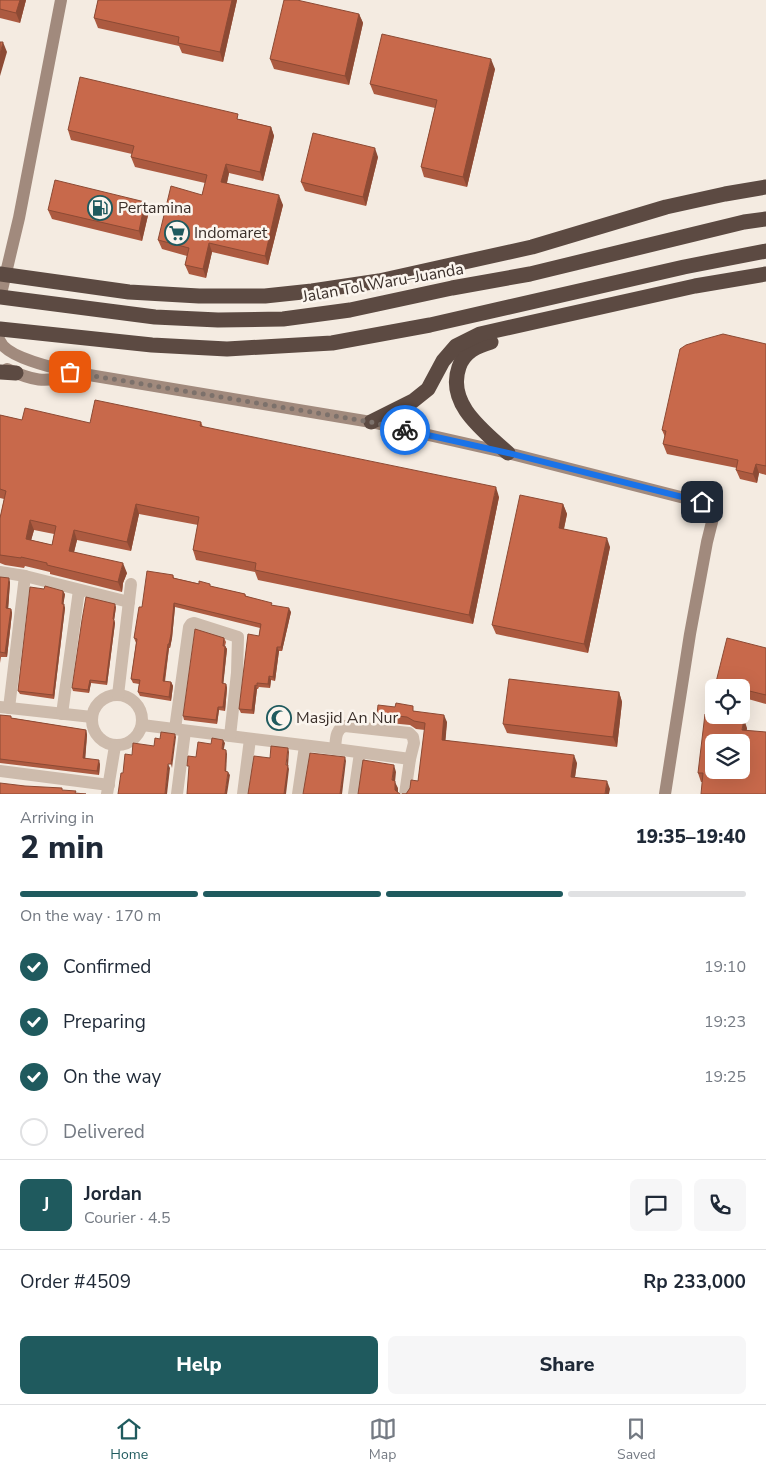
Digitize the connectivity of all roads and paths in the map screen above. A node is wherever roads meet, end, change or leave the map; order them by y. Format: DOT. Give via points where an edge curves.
graph roads {
  1 [pos="61,0"];
  2 [pos="766,187"];
  3 [pos="766,220"];
  4 [pos="766,252"];
  5 [pos="3,274"];
  6 [pos="766,274"];
  7 [pos="651,296"];
  8 [pos="0,298"];
  9 [pos="0,329"];
  10 [pos="0,341"];
  11 [pos="0,366"];
  12 [pos="0,372"];
  13 [pos="70,372"];
  14 [pos="16,373"];
  15 [pos="371,422"];
  16 [pos="508,453"];
  17 [pos="0,572"];
  18 [pos="25,576"];
  19 [pos="131,584"];
  20 [pos="78,590"];
  21 [pos="128,602"];
  22 [pos="118,695"];
  23 [pos="5,708"];
  24 [pos="62,714"];
  25 [pos="92,717"];
  26 [pos="142,725"];
  27 [pos="180,730"];
  28 [pos="230,736"];
  29 [pos="250,739"];
  30 [pos="115,746"];
  31 [pos="305,746"];
  32 [pos="335,749"];
  33 [pos="360,753"];
  34 [pos="410,759"];
  35 [pos="0,771"];
  36 [pos="108,790"];
  37 [pos="177,794"];
  38 [pos="243,794"];
  39 [pos="298,794"];
  40 [pos="354,794"];
  41 [pos="405,794"];
  42 [pos="665,794"];
  1 -- 5 [label="street" via="20,218"];
  2 -- 5 [label="highway" via="666,207 523,249 312,291 265,296 199,296 128,292"];
  3 -- 8 [label="highway, Jalan Tol Waru–Juanda" via="744,222 530,274 350,310 283,319 155,317"];
  4 -- 9 [label="highway" via="684,267 430,325 332,342 227,349 152,345"];
  5 -- 8 [label="street"];
  6 -- 7 [label="highway"];
  7 -- 15 [label="highway" via="468,339 456,346 428,389 413,402"];
  7 -- 16 [label="highway" via="603,316 494,341 477,346 467,354 456,373 456,388 462,404 479,426"];
  10 -- 13 [label="street" via="7,350 22,358"];
  11 -- 14 [label="street"];
  12 -- 14 [label="highway"];
  13 -- 14 [label="street" via="62,378 40,380"];
  13 -- 15 [label="street"];
  15 -- 16 [label="street"];
  16 -- 42 [label="street" via="716,506 706,542"];
  17 -- 18 [label="street"];
  18 -- 20 [label="street"];
  18 -- 23 [label="street"];
  19 -- 21 [label="street"];
  20 -- 21 [label="street"];
  20 -- 24 [label="street"];
  21 -- 22 [label="street"];
  22 -- 25 [label="street" via="103,699"];
  22 -- 26 [label="street" via="137,704"];
  23 -- 24 [label="street"];
  24 -- 25 [label="street"];
  25 -- 30 [label="street" via="92,727 97,736"];
  26 -- 27 [label="street"];
  26 -- 30 [label="street" via="133,741"];
  27 -- 28 [label="street"];
  27 -- 28 [label="street" via="189,627 194,623 238,637"];
  27 -- 37 [label="street"];
  28 -- 29 [label="street"];
  29 -- 31 [label="street"];
  29 -- 38 [label="street"];
  30 -- 36 [label="street"];
  31 -- 32 [label="street"];
  31 -- 39 [label="street"];
  32 -- 33 [label="street"];
  32 -- 34 [label="street" via="340,727 409,733 414,737"];
  33 -- 34 [label="street"];
  33 -- 40 [label="street"];
  34 -- 41 [label="street"];
  35 -- 36 [label="street"];
}
